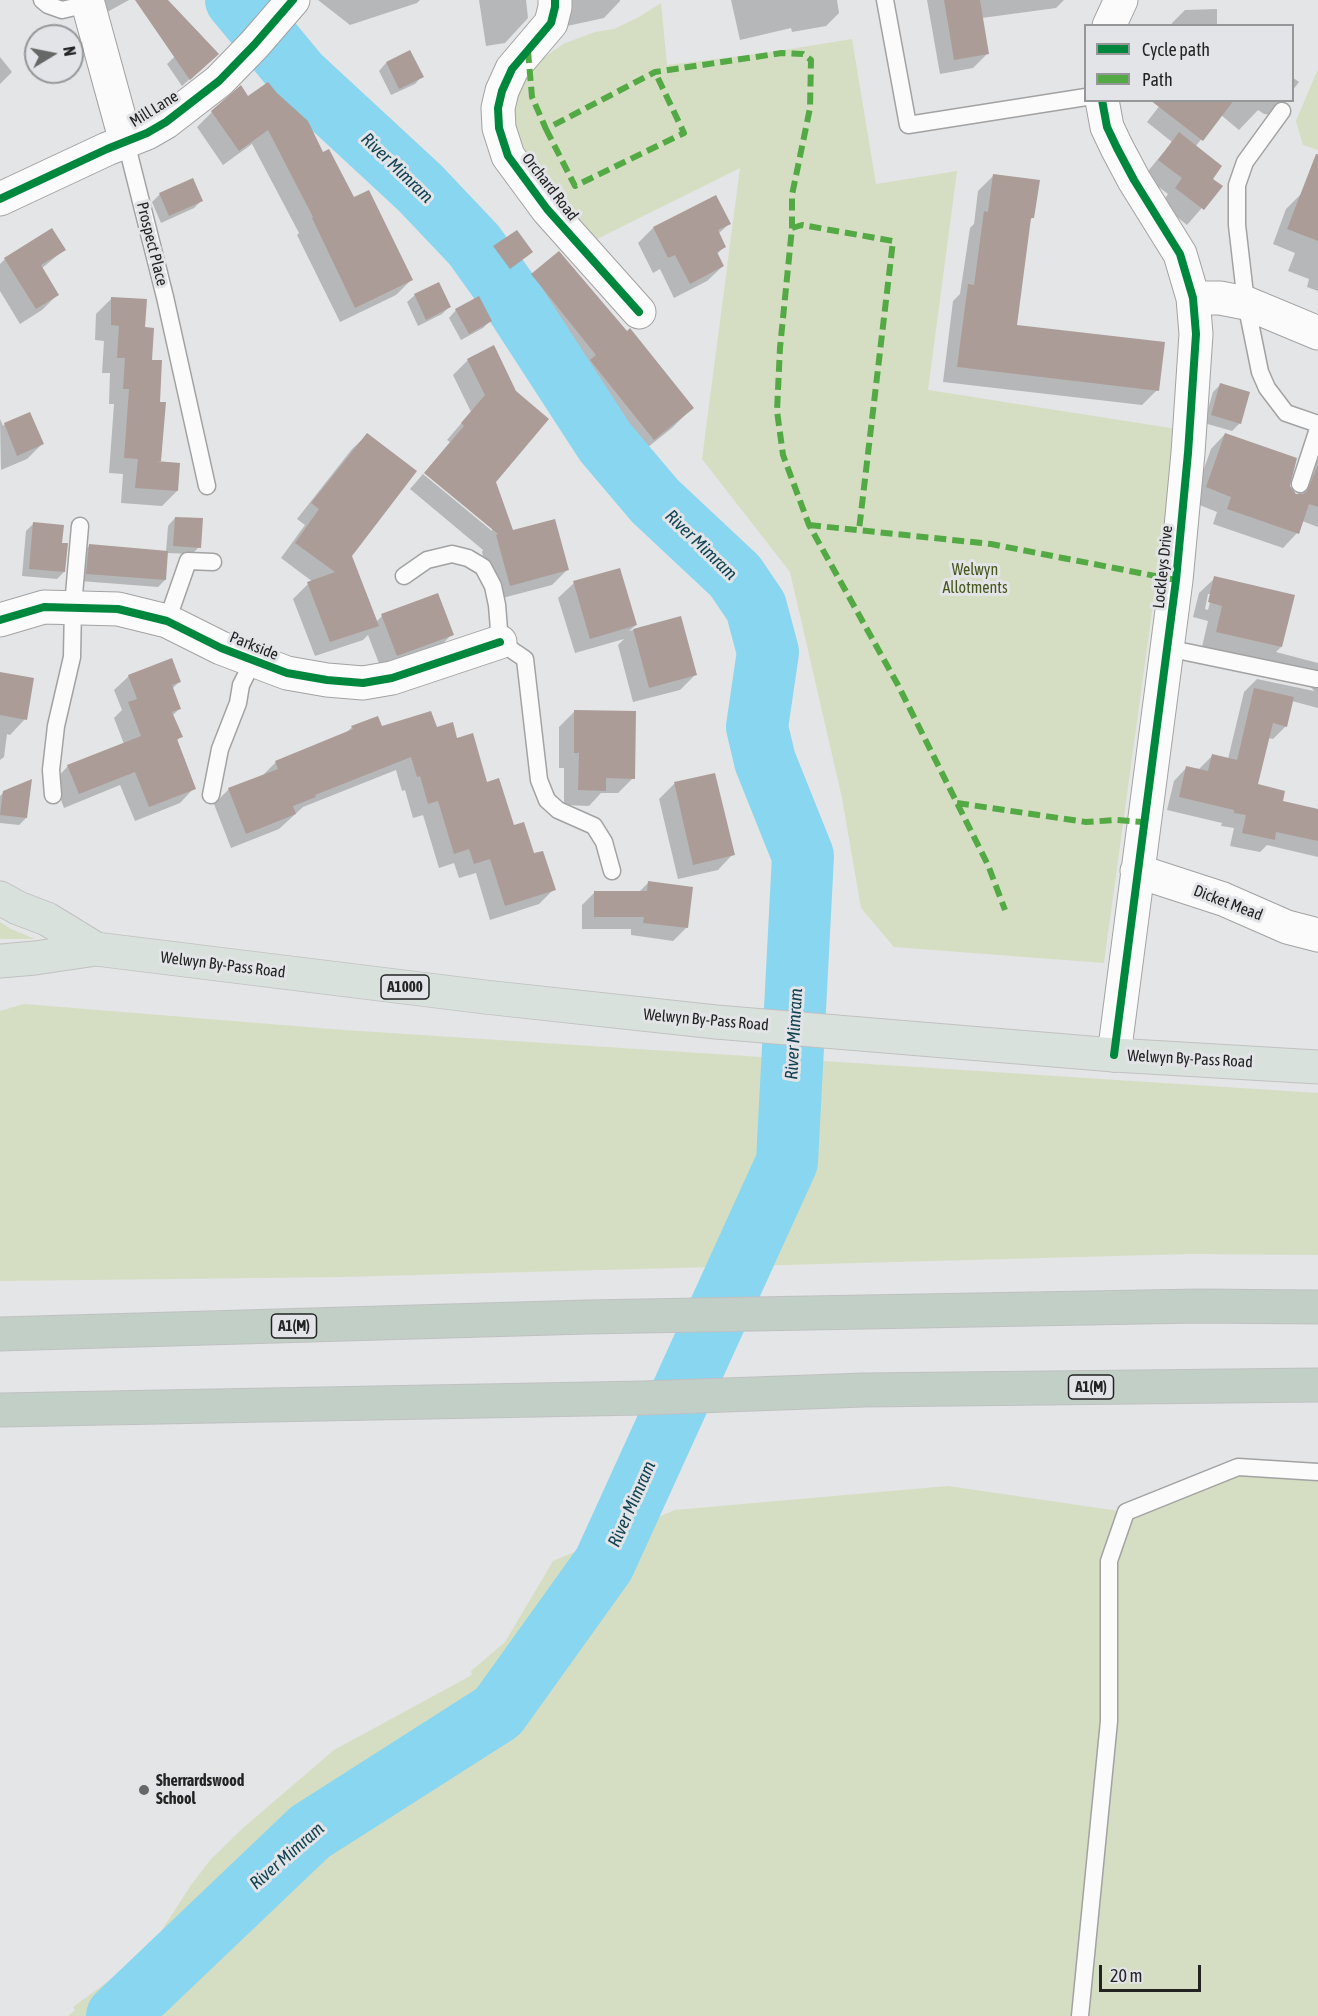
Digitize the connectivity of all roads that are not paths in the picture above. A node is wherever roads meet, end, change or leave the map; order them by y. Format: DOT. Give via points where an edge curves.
graph roads {
  1 [pos="42,0"];
  2 [pos="555,0"];
  3 [pos="885,0"];
  4 [pos="1121,0"];
  5 [pos="87,2"];
  6 [pos="285,9"];
  7 [pos="1110,24"];
  8 [pos="1084,97"];
  9 [pos="1102,102"];
  10 [pos="1282,111"];
  11 [pos="126,142"];
  12 [pos="0,199"];
  13 [pos="1193,298"];
  14 [pos="1246,303"];
  15 [pos="639,312"];
  16 [pos="1318,333"];
  17 [pos="1318,427"];
  18 [pos="1300,484"];
  19 [pos="207,486"];
  20 [pos="80,526"];
  21 [pos="213,562"];
  22 [pos="404,576"];
  23 [pos="73,606"];
  24 [pos="2,613"];
  25 [pos="167,621"];
  26 [pos="500,642"];
  27 [pos="1167,648"];
  28 [pos="253,662"];
  29 [pos="1316,679"];
  30 [pos="52,795"];
  31 [pos="211,795"];
  32 [pos="612,871"];
  33 [pos="1137,871"];
  34 [pos="0,898"];
  35 [pos="1318,935"];
  36 [pos="96,949"];
  37 [pos="0,961"];
  38 [pos="1114,1055"];
  39 [pos="1318,1066"];
  40 [pos="1318,1307"];
  41 [pos="0,1334"];
  42 [pos="1318,1385"];
  43 [pos="87,1408"];
  44 [pos="0,1410"];
  45 [pos="0,1425"];
  46 [pos="1318,1472"];
  47 [pos="1080,2016"];
  1 -- 5 [label="lane, Prospect Place" via="62,10"];
  2 -- 15 [label="street, Orchard Road" via="550,23 512,69 502,91 499,128 508,156 547,208"];
  3 -- 8 [label="lane" via="908,125"];
  4 -- 7 [label="street"];
  5 -- 11 [label="street, Prospect Place"];
  6 -- 11 [label="street, Mill Lane" via="219,81 166,122"];
  9 -- 13 [label="street, Lockleys Drive" via="1107,127 1117,148 1180,254"];
  10 -- 14 [label="lane" via="1245,162 1237,185 1237,225"];
  11 -- 12 [label="street, Mill Lane"];
  11 -- 19 [label="lane, Prospect Place"];
  13 -- 14 [label="street"];
  13 -- 27 [label="street, Lockleys Drive" via="1196,334 1188,453"];
  14 -- 16 [label="street"];
  14 -- 17 [label="lane" via="1267,388 1286,413"];
  17 -- 18 [label="lane"];
  20 -- 23 [label="lane"];
  21 -- 25 [label="lane" via="188,561"];
  22 -- 26 [label="lane" via="427,560 452,554 483,567 493,586"];
  23 -- 24 [label="street, Parkside"];
  23 -- 25 [label="street, Parkside" via="118,609"];
  23 -- 30 [label="lane" via="72,657 56,726"];
  25 -- 28 [label="street, Parkside"];
  26 -- 28 [label="street, Parkside" via="392,678 363,683 287,673"];
  26 -- 32 [label="lane" via="525,659 539,780 547,800 558,810 594,826 604,842"];
  27 -- 29 [label="lane"];
  27 -- 33 [label="street, Lockleys Drive"];
  28 -- 31 [label="lane" via="241,685 220,749"];
  33 -- 35 [label="street, Dicket Mead"];
  33 -- 38 [label="street, Lockleys Drive"];
  34 -- 36 [label="main road, Welwyn By-Pass Road / A1000" via="47,919"];
  36 -- 37 [label="main road, Welwyn By-Pass Road / A1000"];
  36 -- 38 [label="main road, Welwyn By-Pass Road / A1000" via="716,1022"];
  38 -- 39 [label="main road, Welwyn By-Pass Road / A1000"];
  40 -- 41 [label="highway, A1(M)" via="587,1317"];
  42 -- 43 [label="highway, A1(M)" via="864,1390"];
  43 -- 44 [label="highway, A1(M)"];
  43 -- 45 [label="highway"];
  46 -- 47 [label="lane" via="1238,1467 1126,1512 1109,1561 1109,1721"];
}
